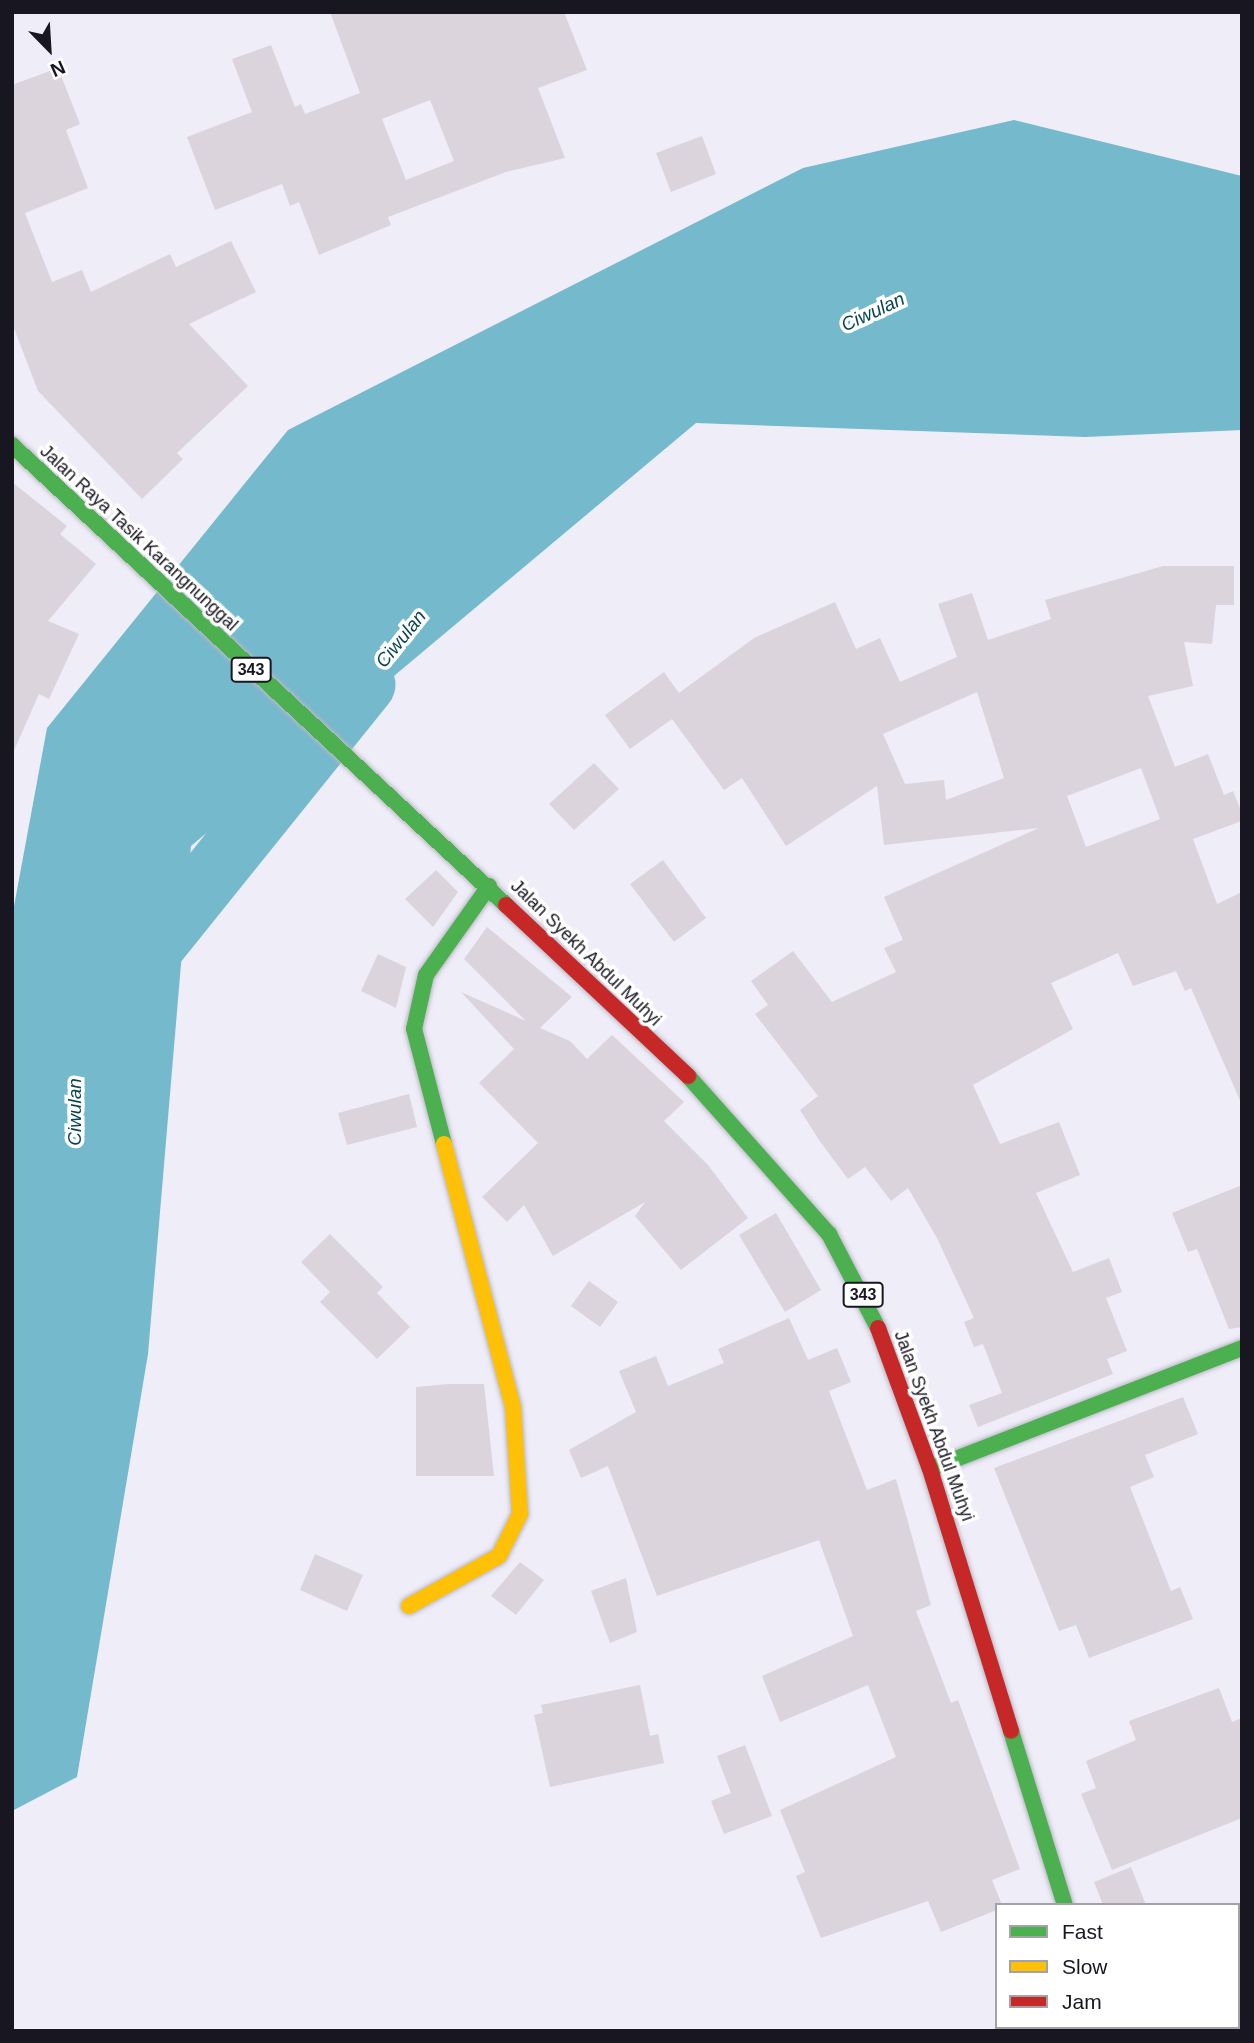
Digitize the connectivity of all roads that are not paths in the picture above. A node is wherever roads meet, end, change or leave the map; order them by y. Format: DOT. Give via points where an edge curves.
graph roads {
  1 [pos="12,445"];
  2 [pos="426,828"];
  3 [pos="489,886"];
  4 [pos="1242,1348"];
  5 [pos="930,1469"];
  6 [pos="409,1606"];
  7 [pos="1064,1903"];
  1 -- 2 [label="main road, Jalan Raya Tasik Karangnunggal / 343" via="77,512"];
  2 -- 3 [label="main road, Jalan Syekh Abdul Muhyi / 343"];
  3 -- 5 [label="main road, Jalan Syekh Abdul Muhyi / 343" via="726,1111 829,1234 871,1308"];
  3 -- 6 [label="main road" via="426,975 415,1029 513,1407 520,1514 499,1556"];
  4 -- 5 [label="main road"];
  5 -- 7 [label="main road, Jalan Syekh Abdul Muhyi / 343"];
}
